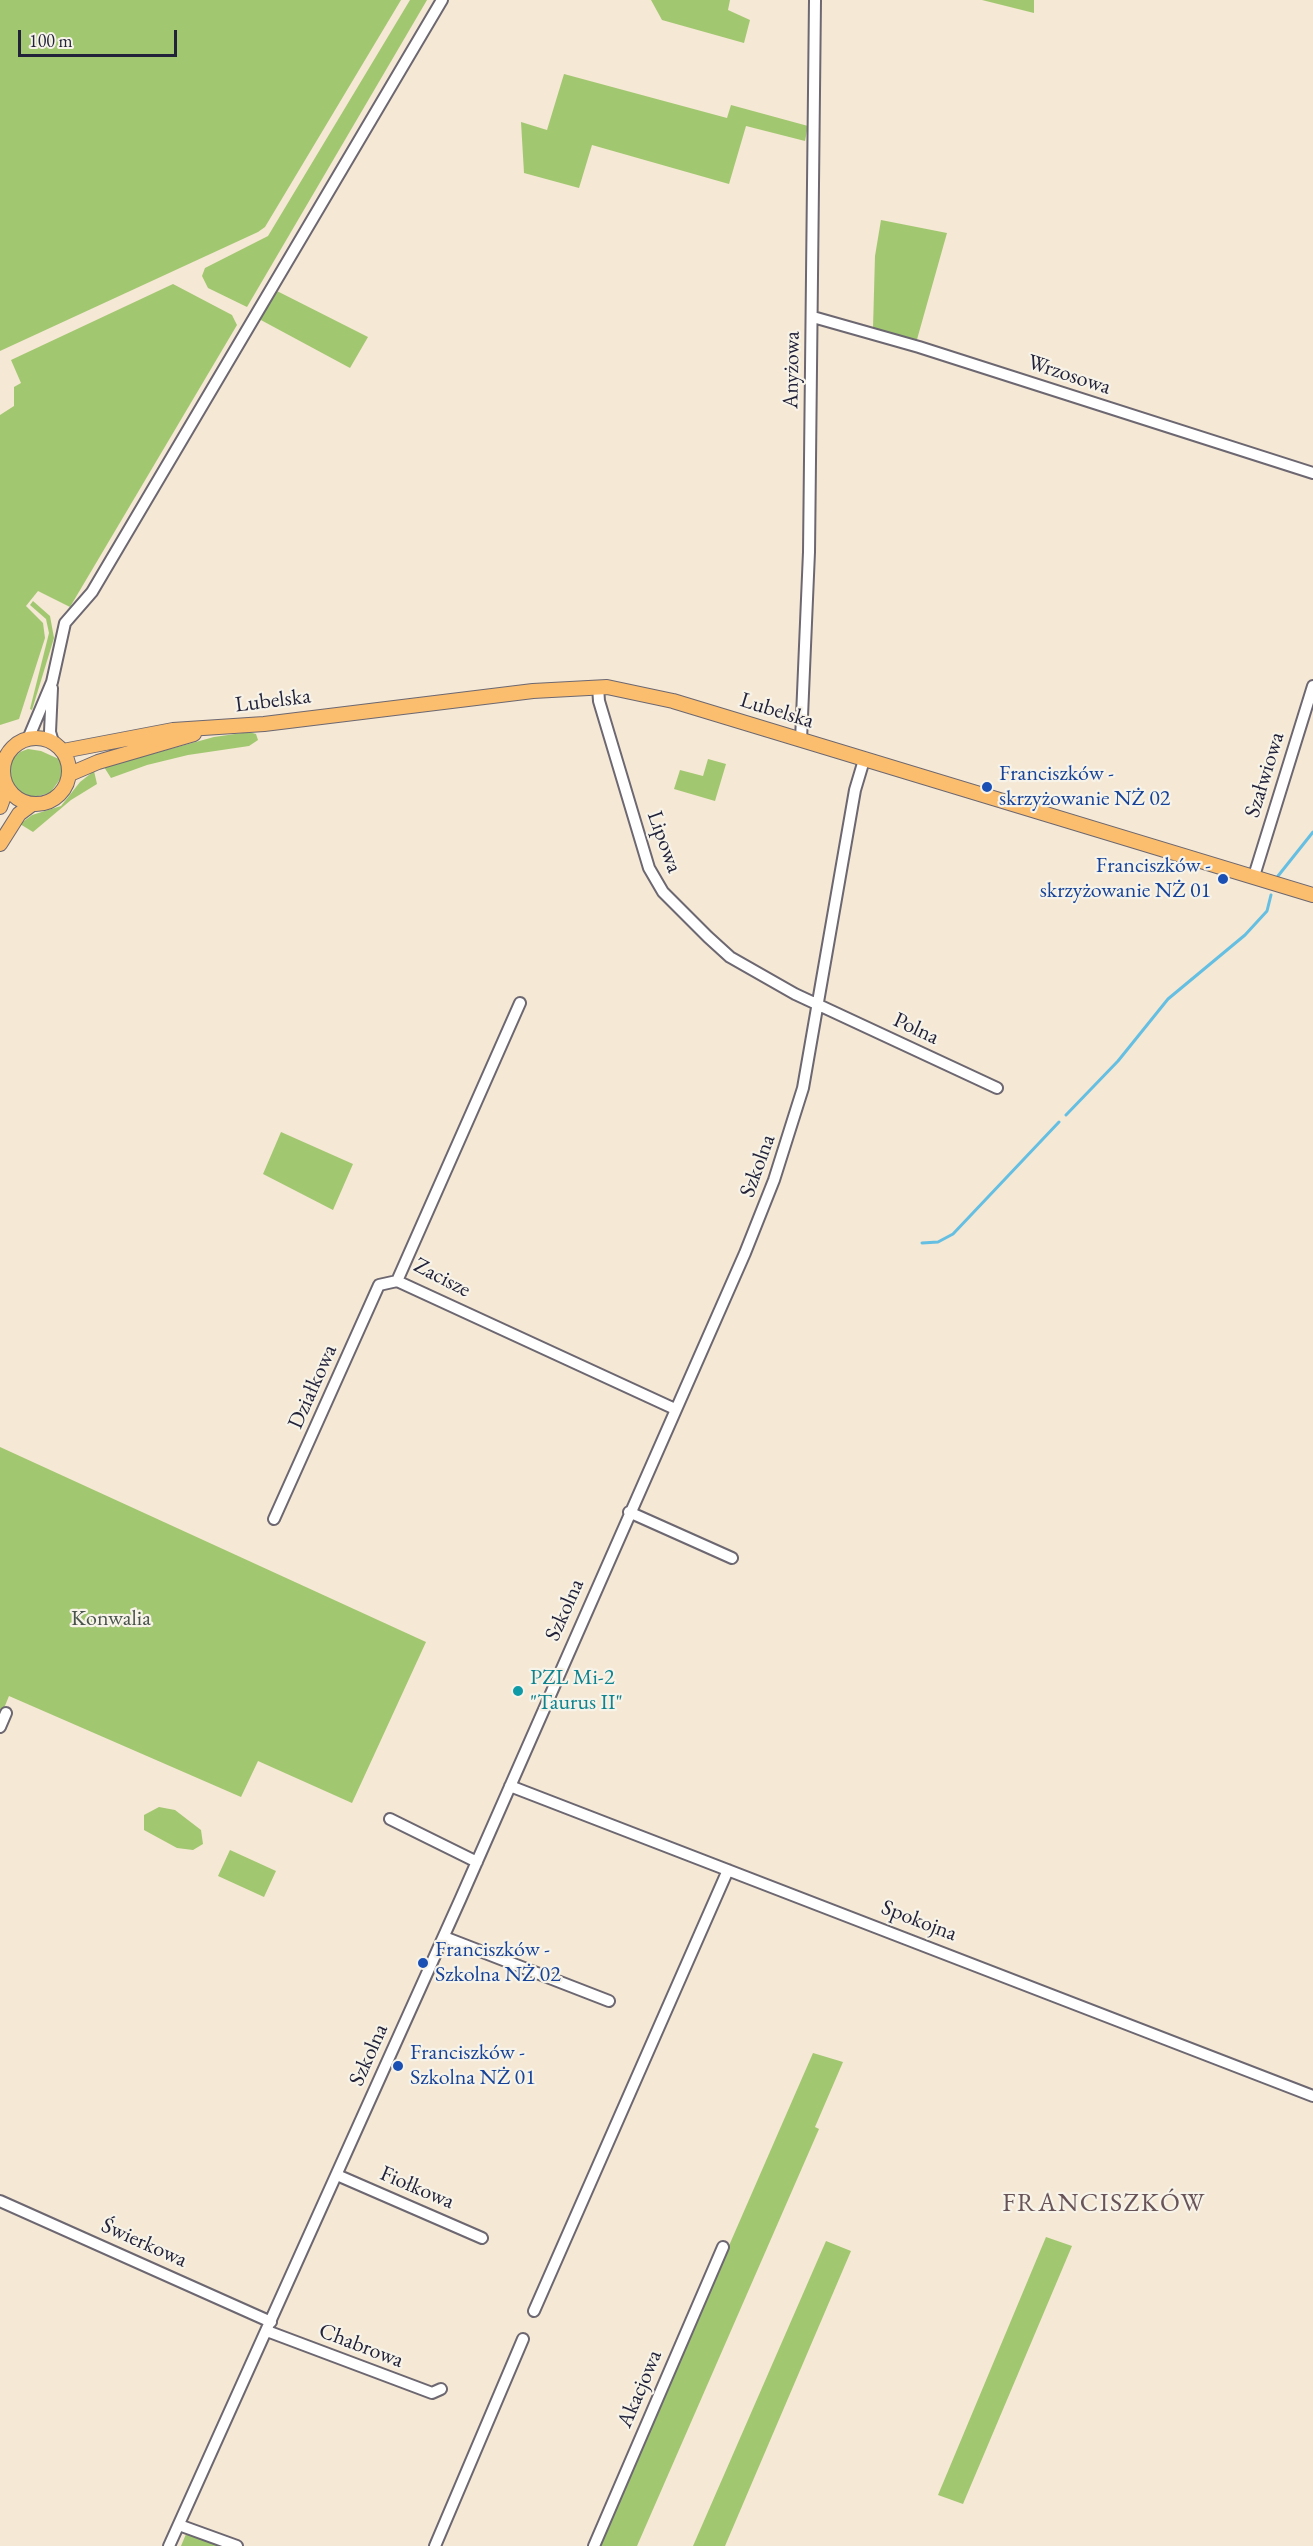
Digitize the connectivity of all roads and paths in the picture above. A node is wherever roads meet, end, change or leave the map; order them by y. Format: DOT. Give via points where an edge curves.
graph roads {
  1 [pos="442,0"];
  2 [pos="815,0"];
  3 [pos="813,317"];
  4 [pos="1313,473"];
  5 [pos="52,682"];
  6 [pos="1313,686"];
  7 [pos="598,687"];
  8 [pos="214,729"];
  9 [pos="28,739"];
  10 [pos="801,740"];
  11 [pos="58,747"];
  12 [pos="864,760"];
  13 [pos="70,774"];
  14 [pos="7,788"];
  15 [pos="31,805"];
  16 [pos="0,807"];
  17 [pos="0,844"];
  18 [pos="1254,876"];
  19 [pos="1313,895"];
  20 [pos="520,1003"];
  21 [pos="818,1006"];
  22 [pos="997,1088"];
  23 [pos="397,1281"];
  24 [pos="675,1408"];
  25 [pos="629,1512"];
  26 [pos="274,1520"];
  27 [pos="732,1557"];
  28 [pos="6,1713"];
  29 [pos="0,1727"];
  30 [pos="510,1786"];
  31 [pos="390,1819"];
  32 [pos="477,1862"];
  33 [pos="728,1870"];
  34 [pos="444,1937"];
  35 [pos="609,2001"];
  36 [pos="1313,2096"];
  37 [pos="337,2175"];
  38 [pos="0,2201"];
  39 [pos="482,2238"];
  40 [pos="723,2247"];
  41 [pos="534,2312"];
  42 [pos="269,2326"];
  43 [pos="523,2339"];
  44 [pos="441,2389"];
  45 [pos="179,2525"];
  46 [pos="169,2546"];
  47 [pos="237,2546"];
  48 [pos="435,2546"];
  49 [pos="594,2546"];
  1 -- 5 [label="street" via="92,592 64,623"];
  2 -- 3 [label="street, Anyżowa"];
  3 -- 4 [label="street, Wrzosowa"];
  3 -- 10 [label="street, Anyżowa"];
  5 -- 9 [label="street"];
  5 -- 11 [label="street" via="50,732"];
  6 -- 18 [label="street, Szałwiowa"];
  7 -- 8 [label="main road, Lubelska" via="533,691"];
  7 -- 10 [label="main road, Lubelska" via="652,696"];
  7 -- 21 [label="street, Lipowa" via="599,702 645,858 657,885 730,957"];
  8 -- 11 [label="main road, Lubelska" via="174,730"];
  8 -- 13 [label="main road, Lubelska" via="93,763"];
  9 -- 11 [label="main road" via="41,738"];
  9 -- 14 [label="main road" via="6,757 3,773"];
  10 -- 12 [label="main road, Lubelska"];
  11 -- 13 [label="main road" via="68,762"];
  12 -- 18 [label="main road, Lubelska"];
  12 -- 21 [label="street, Szkolna" via="855,790"];
  13 -- 15 [label="main road" via="57,798"];
  14 -- 15 [label="main road"];
  14 -- 16 [label="main road"];
  15 -- 17 [label="main road" via="19,814"];
  18 -- 19 [label="main road, Lubelska"];
  20 -- 23 [label="street, Zacisze"];
  21 -- 22 [label="street, Polna"];
  21 -- 24 [label="street, Szkolna" via="801,1096 774,1180"];
  23 -- 24 [label="street, Zacisze"];
  23 -- 26 [label="street, Działkowa" via="379,1285"];
  24 -- 25 [label="street, Szkolna"];
  25 -- 27 [label="street"];
  25 -- 30 [label="street, Szkolna"];
  28 -- 29 [label="street"];
  30 -- 32 [label="street, Szkolna"];
  30 -- 33 [label="street, Spokojna"];
  31 -- 32 [label="street"];
  32 -- 34 [label="street, Szkolna"];
  33 -- 36 [label="street, Spokojna"];
  33 -- 41 [label="street"];
  34 -- 35 [label="street"];
  34 -- 37 [label="street, Szkolna"];
  37 -- 39 [label="street, Fiołkowa"];
  37 -- 42 [label="street, Szkolna"];
  38 -- 42 [label="street, Świerkowa"];
  40 -- 49 [label="street, Akacjowa"];
  42 -- 44 [label="street, Chabrowa" via="432,2393"];
  42 -- 45 [label="street, Szkolna"];
  43 -- 48 [label="street"];
  45 -- 46 [label="street, Szkolna"];
  45 -- 47 [label="street"];
}
